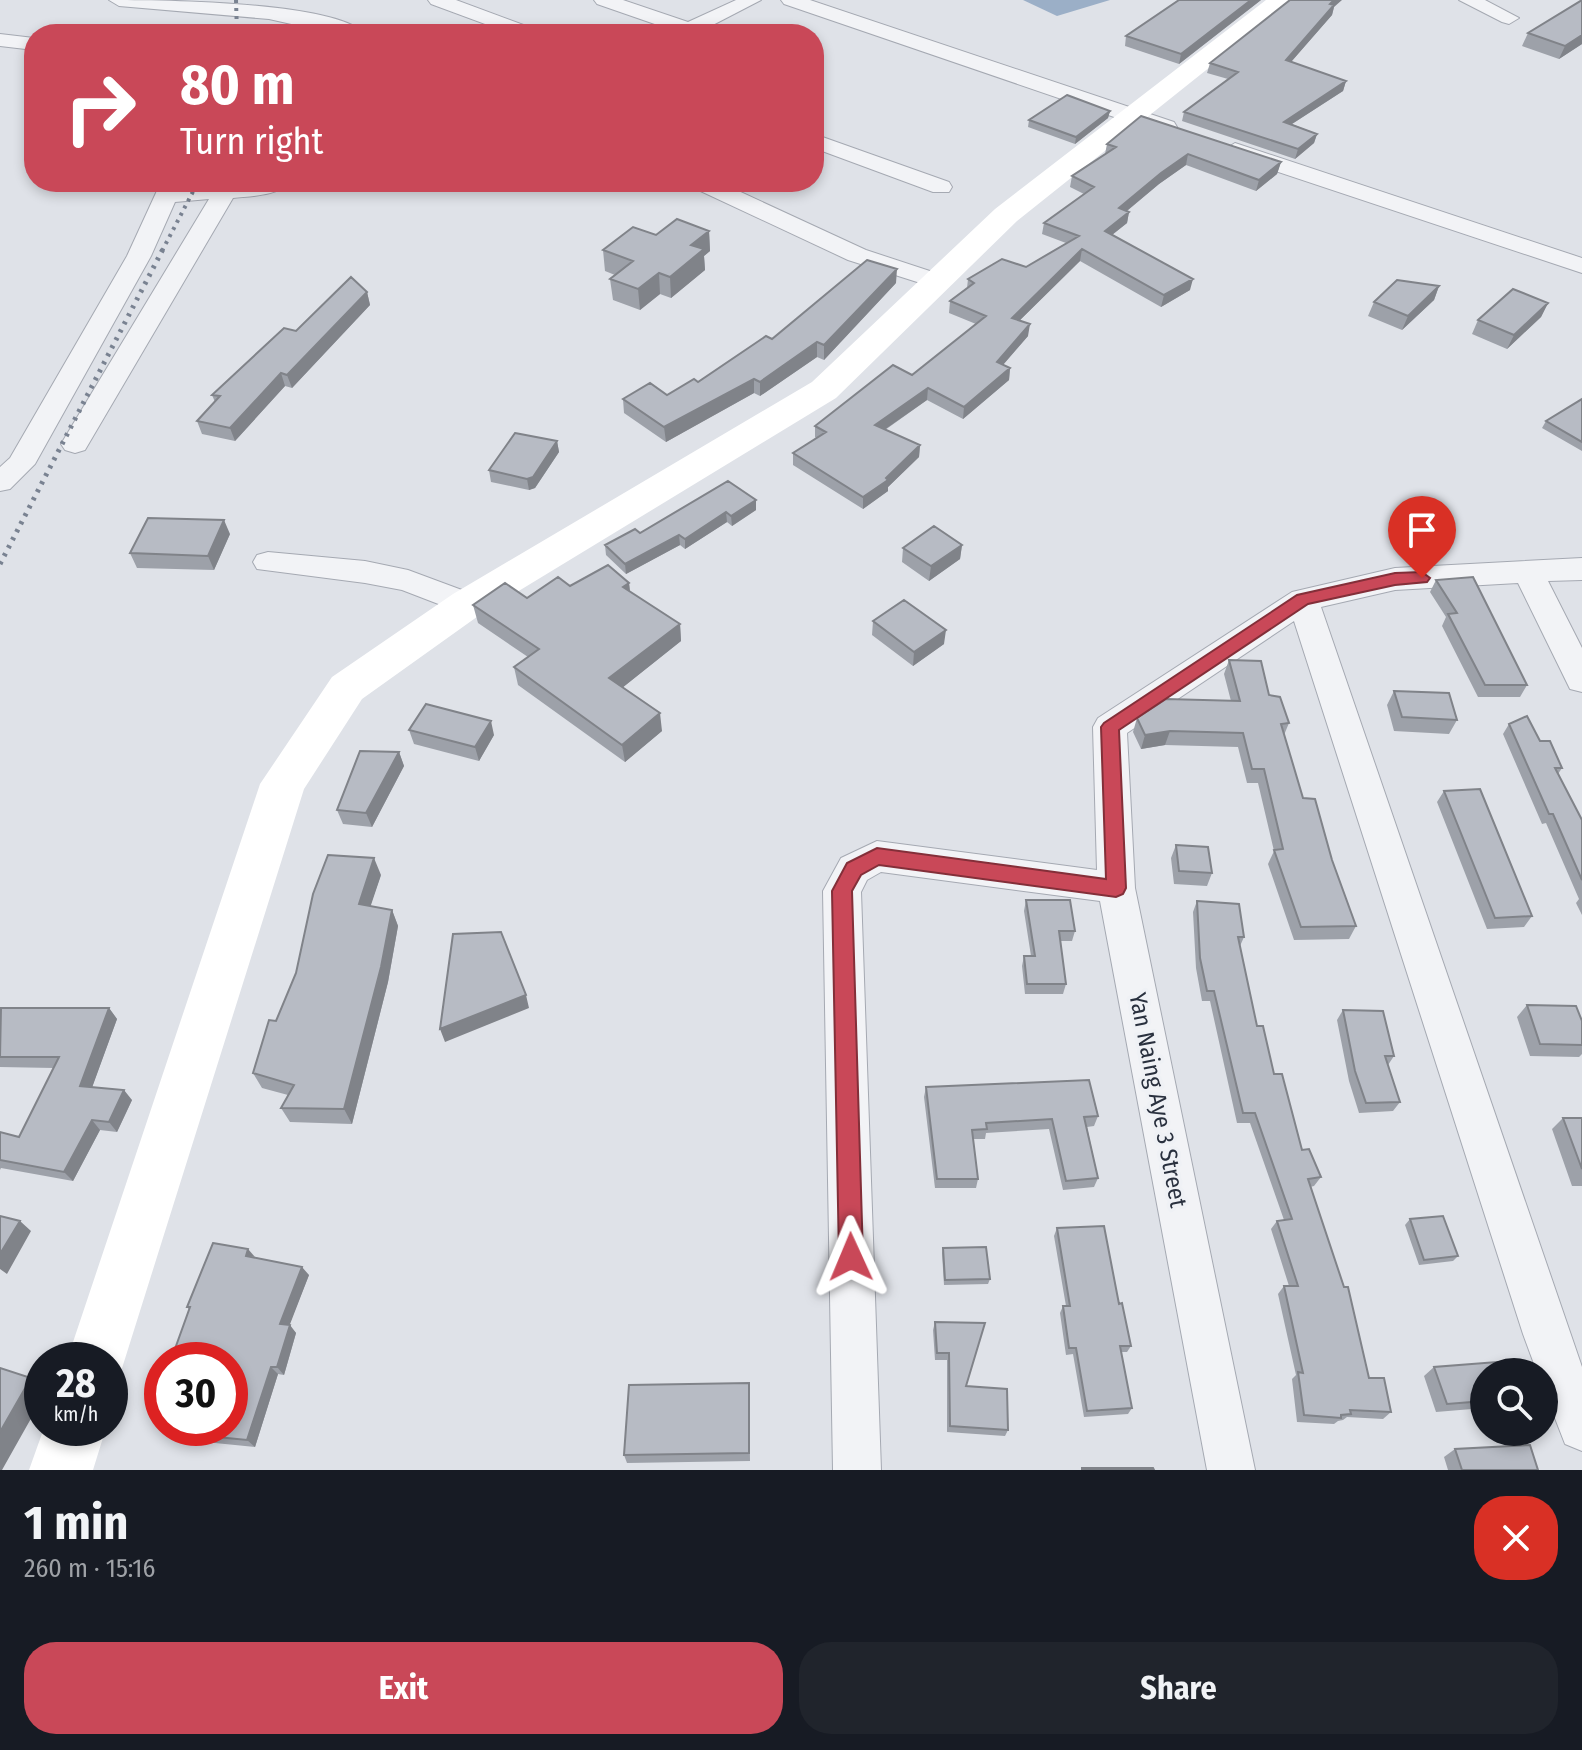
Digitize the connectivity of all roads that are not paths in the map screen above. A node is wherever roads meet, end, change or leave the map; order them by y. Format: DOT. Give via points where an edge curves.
graph roads {
  1 [pos="119,0"];
  2 [pos="438,0"];
  3 [pos="604,0"];
  4 [pos="751,0"];
  5 [pos="791,0"];
  6 [pos="1282,0"];
  7 [pos="1469,0"];
  8 [pos="262,6"];
  9 [pos="1509,18"];
  10 [pos="326,24"];
  11 [pos="503,24"];
  12 [pos="670,24"];
  13 [pos="707,24"];
  14 [pos="0,40"];
  15 [pos="24,43"];
  16 [pos="1133,116"];
  17 [pos="824,145"];
  18 [pos="941,187"];
  19 [pos="168,192"];
  20 [pos="225,192"];
  21 [pos="722,192"];
  22 [pos="1582,266"];
  23 [pos="936,281"];
  24 [pos="75,444"];
  25 [pos="0,482"];
  26 [pos="268,562"];
  27 [pos="1582,569"];
  28 [pos="1527,571"];
  29 [pos="1303,600"];
  30 [pos="467,604"];
  31 [pos="1582,680"];
  32 [pos="1116,888"];
  33 [pos="103,1342"];
  34 [pos="1582,1427"];
  35 [pos="69,1446"];
  36 [pos="61,1470"];
  37 [pos="857,1470"];
  38 [pos="1231,1470"];
  1 -- 8 [label="street" via="181,8"];
  2 -- 11 [label="street"];
  3 -- 12 [label="street"];
  4 -- 13 [label="street"];
  5 -- 16 [label="street"];
  6 -- 16 [label="main road"];
  7 -- 9 [label="street"];
  8 -- 10 [label="street"];
  14 -- 15 [label="street"];
  16 -- 22 [label="street"];
  16 -- 23 [label="main road" via="1006,215"];
  17 -- 18 [label="street"];
  19 -- 25 [label="street" via="139,256 21,464"];
  20 -- 24 [label="street"];
  21 -- 23 [label="street" via="857,255"];
  23 -- 30 [label="main road" via="824,390"];
  26 -- 30 [label="street" via="408,581"];
  27 -- 28 [label="street"];
  28 -- 29 [label="street" via="1395,579"];
  28 -- 31 [label="street"];
  29 -- 32 [label="street, Yan Naing Aye 3 Street" via="1110,727"];
  29 -- 34 [label="street" via="1546,1334"];
  30 -- 33 [label="main road" via="347,688 283,784"];
  32 -- 37 [label="street" via="877,856 854,869 842,891"];
  32 -- 38 [label="street, Yan Naing Aye 3 Street"];
  35 -- 36 [label="main road"];
}
